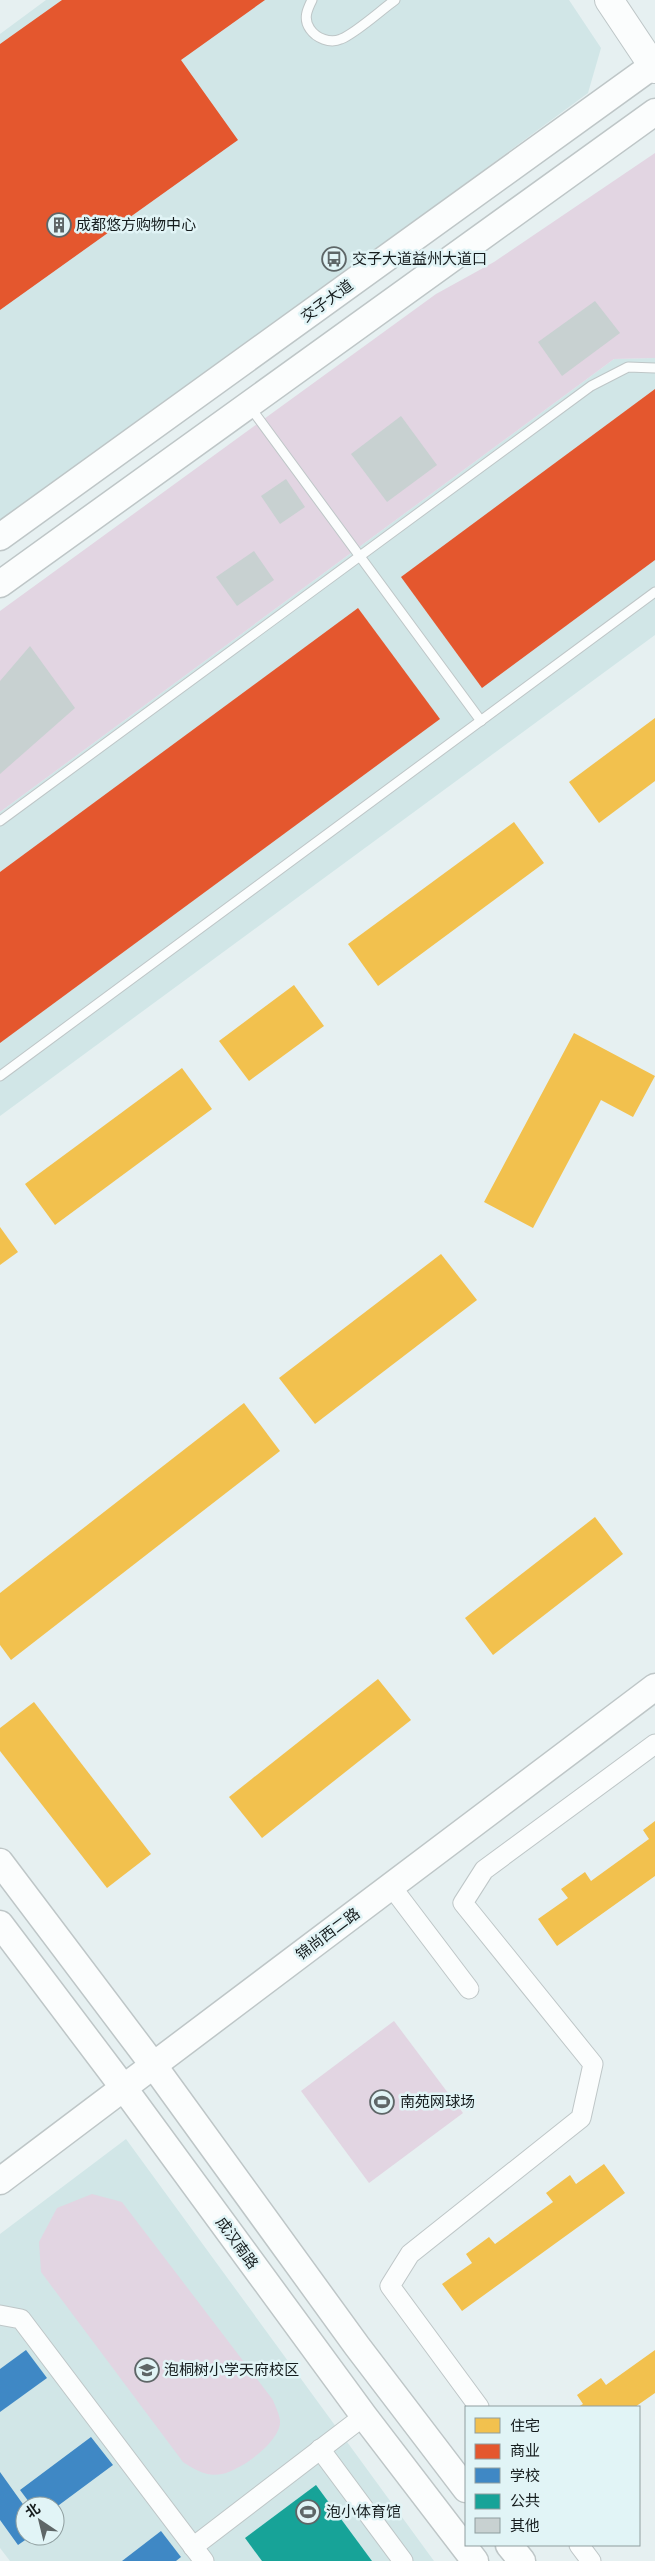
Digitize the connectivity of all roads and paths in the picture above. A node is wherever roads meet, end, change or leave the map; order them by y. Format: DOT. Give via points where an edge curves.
graph roads {
  1 [pos="312,0"];
  2 [pos="395,0"];
  3 [pos="609,0"];
  4 [pos="654,66"];
  5 [pos="655,112"];
  6 [pos="655,368"];
  7 [pos="248,405"];
  8 [pos="0,537"];
  9 [pos="360,556"];
  10 [pos="0,584"];
  11 [pos="655,592"];
  12 [pos="481,721"];
  13 [pos="0,821"];
  14 [pos="0,1076"];
  15 [pos="655,1687"];
  16 [pos="655,1744"];
  17 [pos="0,1862"];
  18 [pos="391,1886"];
  19 [pos="0,1924"];
  20 [pos="469,1989"];
  21 [pos="154,2066"];
  22 [pos="123,2087"];
  23 [pos="0,2181"];
  24 [pos="0,2314"];
  25 [pos="478,2406"];
  26 [pos="364,2416"];
  27 [pos="320,2449"];
  28 [pos="465,2488"];
  29 [pos="510,2546"];
  30 [pos="580,2546"];
  31 [pos="198,2554"];
  32 [pos="403,2561"];
  33 [pos="475,2561"];
  34 [pos="522,2561"];
  35 [pos="591,2561"];
  1 -- 2 [label="lane" via="306,12 307,25 315,36 341,40"];
  3 -- 4 [label="main road"];
  4 -- 8 [label="main road, 交子大道"];
  5 -- 7 [label="main road"];
  6 -- 9 [label="lane" via="628,367 591,386"];
  7 -- 9 [label="lane"];
  7 -- 10 [label="main road"];
  9 -- 12 [label="lane"];
  9 -- 13 [label="lane"];
  11 -- 12 [label="lane"];
  12 -- 14 [label="lane"];
  15 -- 18 [label="main road, 锦尚西二路"];
  16 -- 25 [label="street" via="484,1870 463,1903 593,2064 581,2118 410,2254 390,2286"];
  17 -- 21 [label="main road"];
  18 -- 20 [label="street"];
  18 -- 21 [label="main road, 锦尚西二路"];
  19 -- 22 [label="main road, 成汉南路"];
  21 -- 22 [label="main road, 锦尚西二路"];
  21 -- 28 [label="main road" via="357,2346"];
  22 -- 23 [label="main road, 锦尚西二路"];
  22 -- 26 [label="main road, 成汉南路"];
  24 -- 31 [label="street" via="21,2320"];
  26 -- 27 [label="street"];
  26 -- 33 [label="main road, 成汉南路"];
  27 -- 31 [label="street"];
  27 -- 32 [label="street"];
  29 -- 34 [label="main road"];
  30 -- 35 [label="street"];
}
